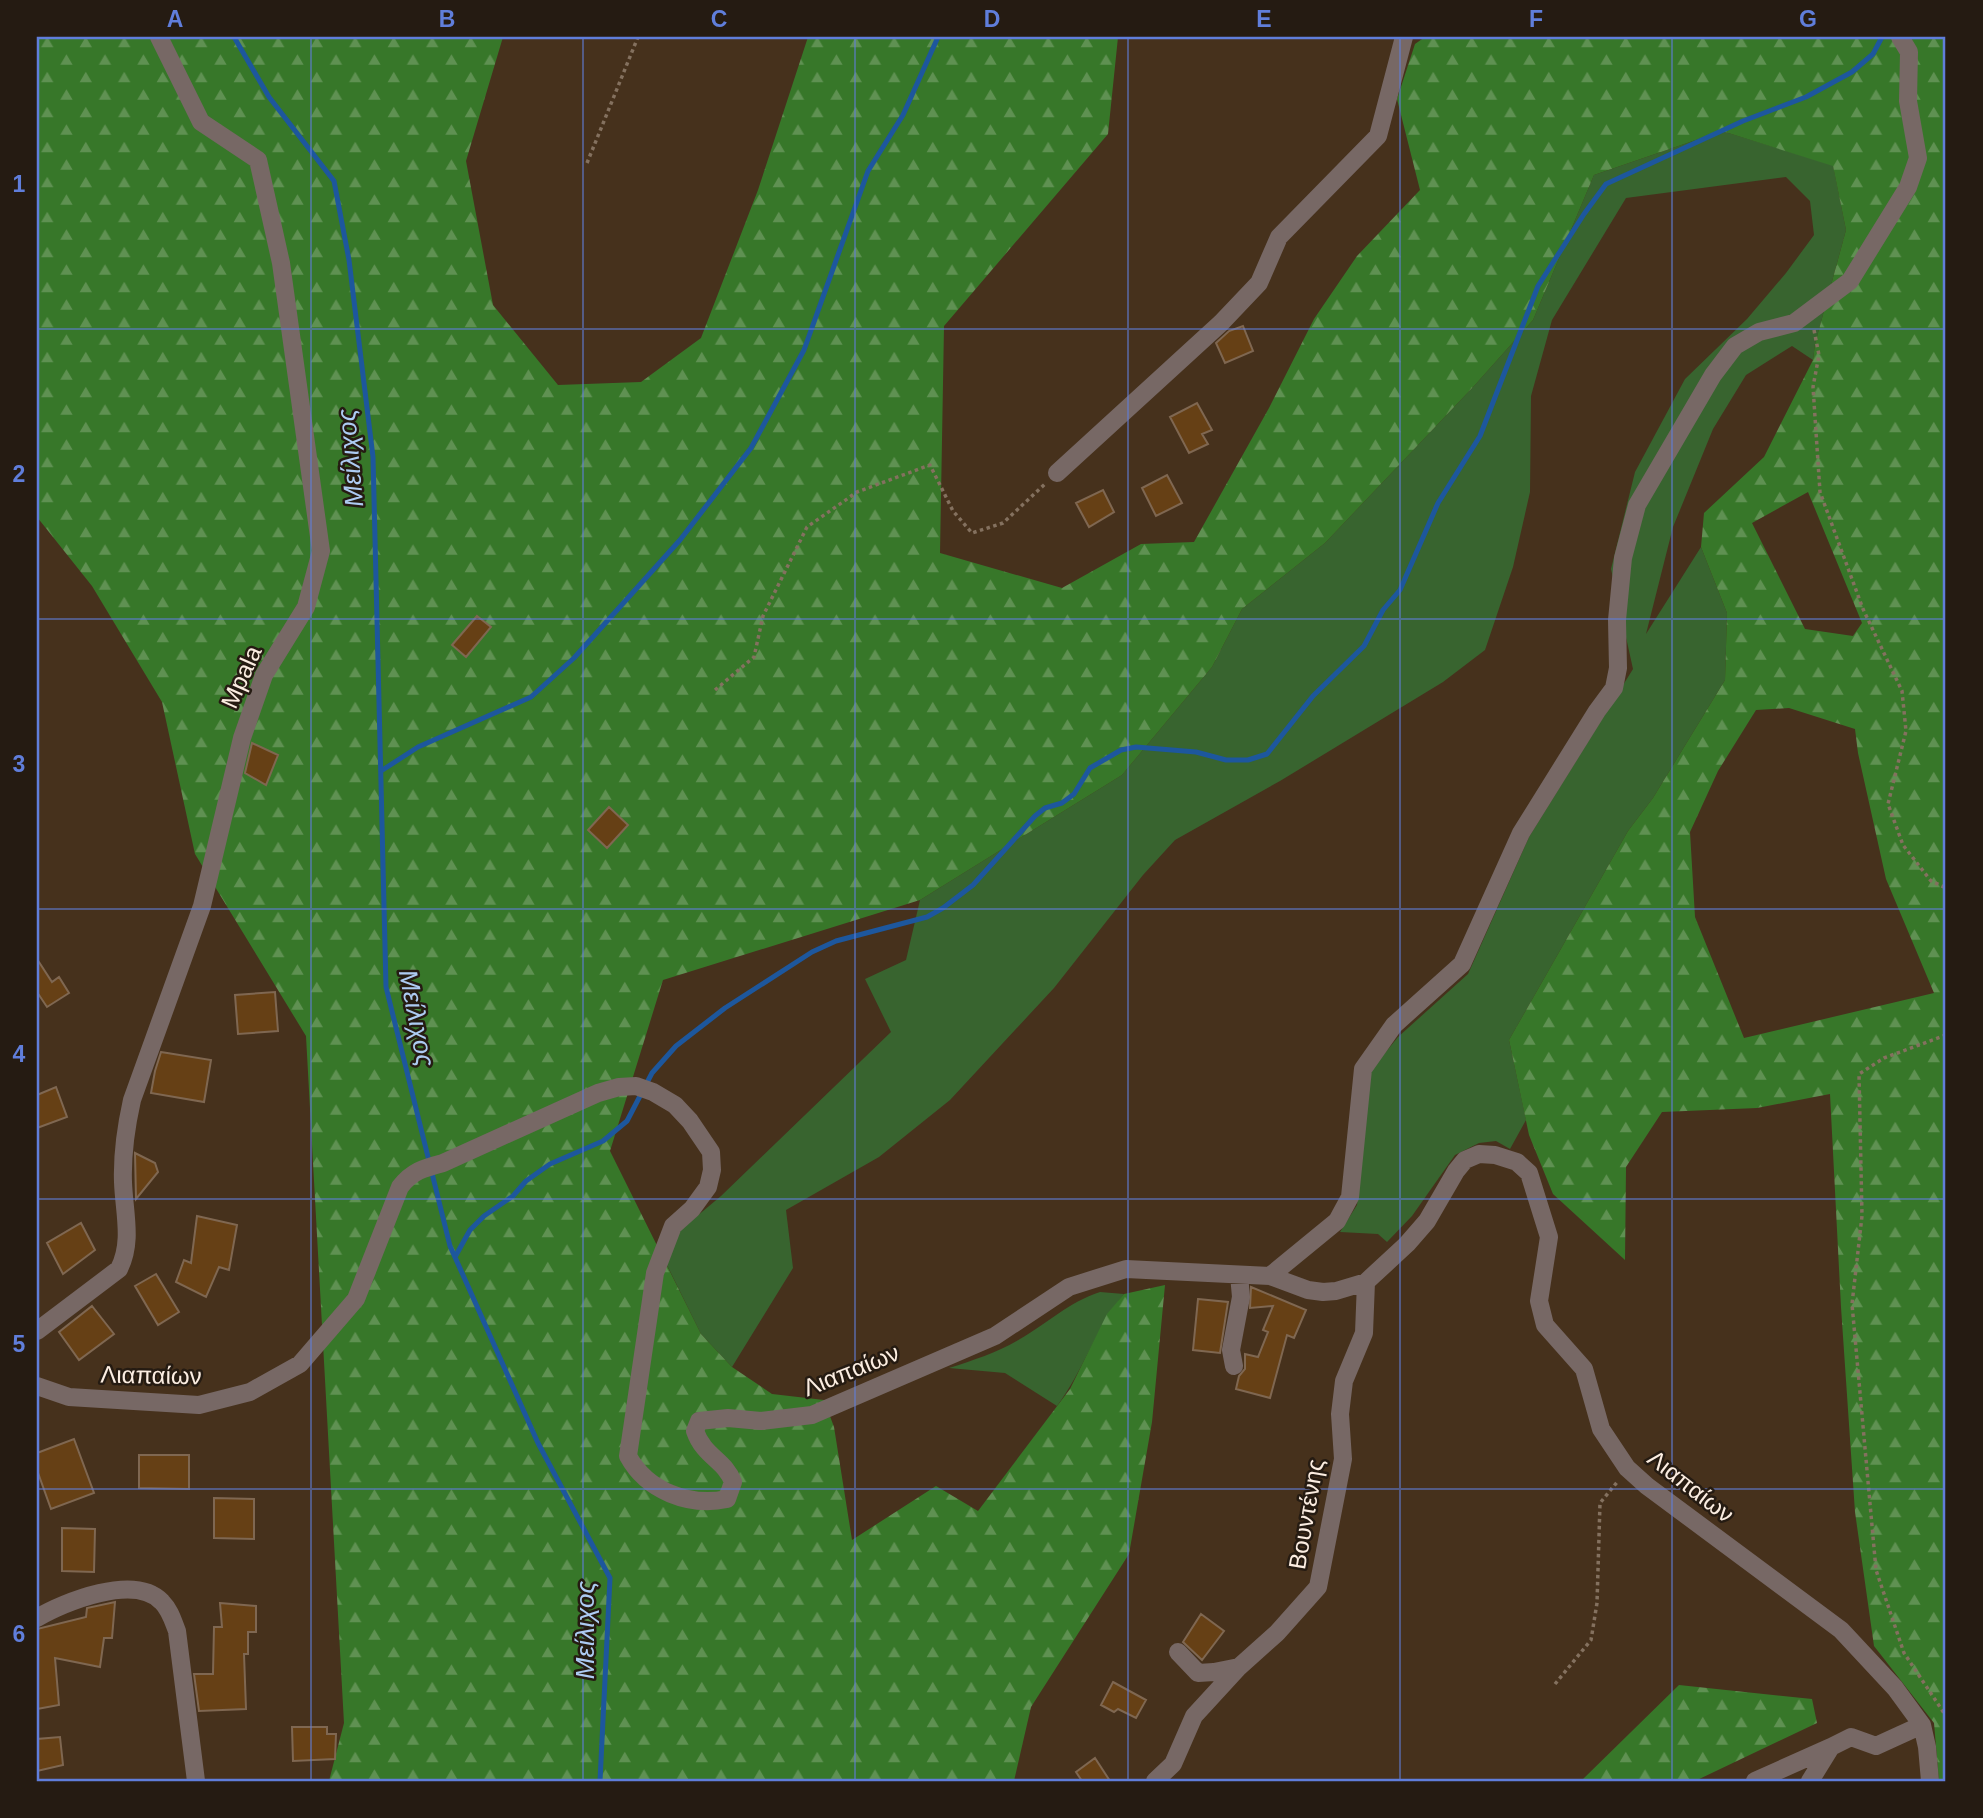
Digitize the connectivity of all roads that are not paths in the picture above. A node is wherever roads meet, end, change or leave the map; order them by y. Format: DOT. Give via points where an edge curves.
graph roads {
  1 [pos="159,37"];
  2 [pos="1404,37"];
  3 [pos="1900,37"];
  4 [pos="1057,473"];
  5 [pos="1239,1275"];
  6 [pos="1270,1276"];
  7 [pos="1366,1282"];
  8 [pos="37,1331"];
  9 [pos="1234,1366"];
  10 [pos="37,1386"];
  11 [pos="37,1618"];
  12 [pos="1178,1653"];
  13 [pos="1239,1667"];
  14 [pos="1922,1726"];
  15 [pos="1831,1747"];
  16 [pos="196,1781"];
  17 [pos="1155,1781"];
  18 [pos="1755,1781"];
  19 [pos="1810,1781"];
  20 [pos="1930,1781"];
  1 -- 8 [label="street, Mpala" via="201,122 258,160 281,263 321,551 306,607 264,675 242,738 202,905 132,1100 125,1131 123,1181 126,1256 119,1269"];
  2 -- 4 [label="street" via="1378,136 1279,237 1259,283 1221,323"];
  3 -- 6 [label="street" via="1909,52 1908,101 1918,158 1908,187 1850,281 1794,323 1759,332 1735,346 1637,505 1623,558 1614,688 1521,834 1462,964 1394,1025 1363,1069 1350,1197 1337,1221"];
  5 -- 6 [label="street, Λιαπαίων"];
  5 -- 9 [label="street" via="1241,1297 1231,1350"];
  5 -- 10 [label="street, Λιαπαίων" via="1126,1269 1069,1287 995,1336 812,1415 699,1421 695,1431 699,1442 729,1469 733,1482 727,1499 707,1503 669,1494 636,1470 628,1456 655,1273 673,1226 708,1187 711,1152 675,1105 636,1086 619,1087 410,1175 400,1187 356,1299 300,1364 250,1392 199,1405 69,1397"];
  6 -- 7 [label="street, Λιαπαίων" via="1323,1292"];
  7 -- 13 [label="street, Βουντένης" via="1364,1333 1344,1381 1340,1414 1343,1458 1318,1587"];
  7 -- 14 [label="street, Λιαπαίων" via="1427,1221 1465,1160 1495,1154 1517,1162 1529,1173 1549,1237 1539,1301 1545,1325 1584,1369 1601,1429 1627,1468 1841,1630 1895,1688"];
  11 -- 16 [label="street" via="68,1602 111,1591 136,1590 161,1600 177,1631"];
  12 -- 13 [label="street" via="1198,1672"];
  13 -- 17 [label="street, Βουντένης" via="1194,1716 1173,1764"];
  14 -- 15 [label="street" via="1876,1745 1851,1737"];
  14 -- 20 [label="street, Λιαπαίων"];
  15 -- 18 [label="street"];
  15 -- 19 [label="street"];
}
